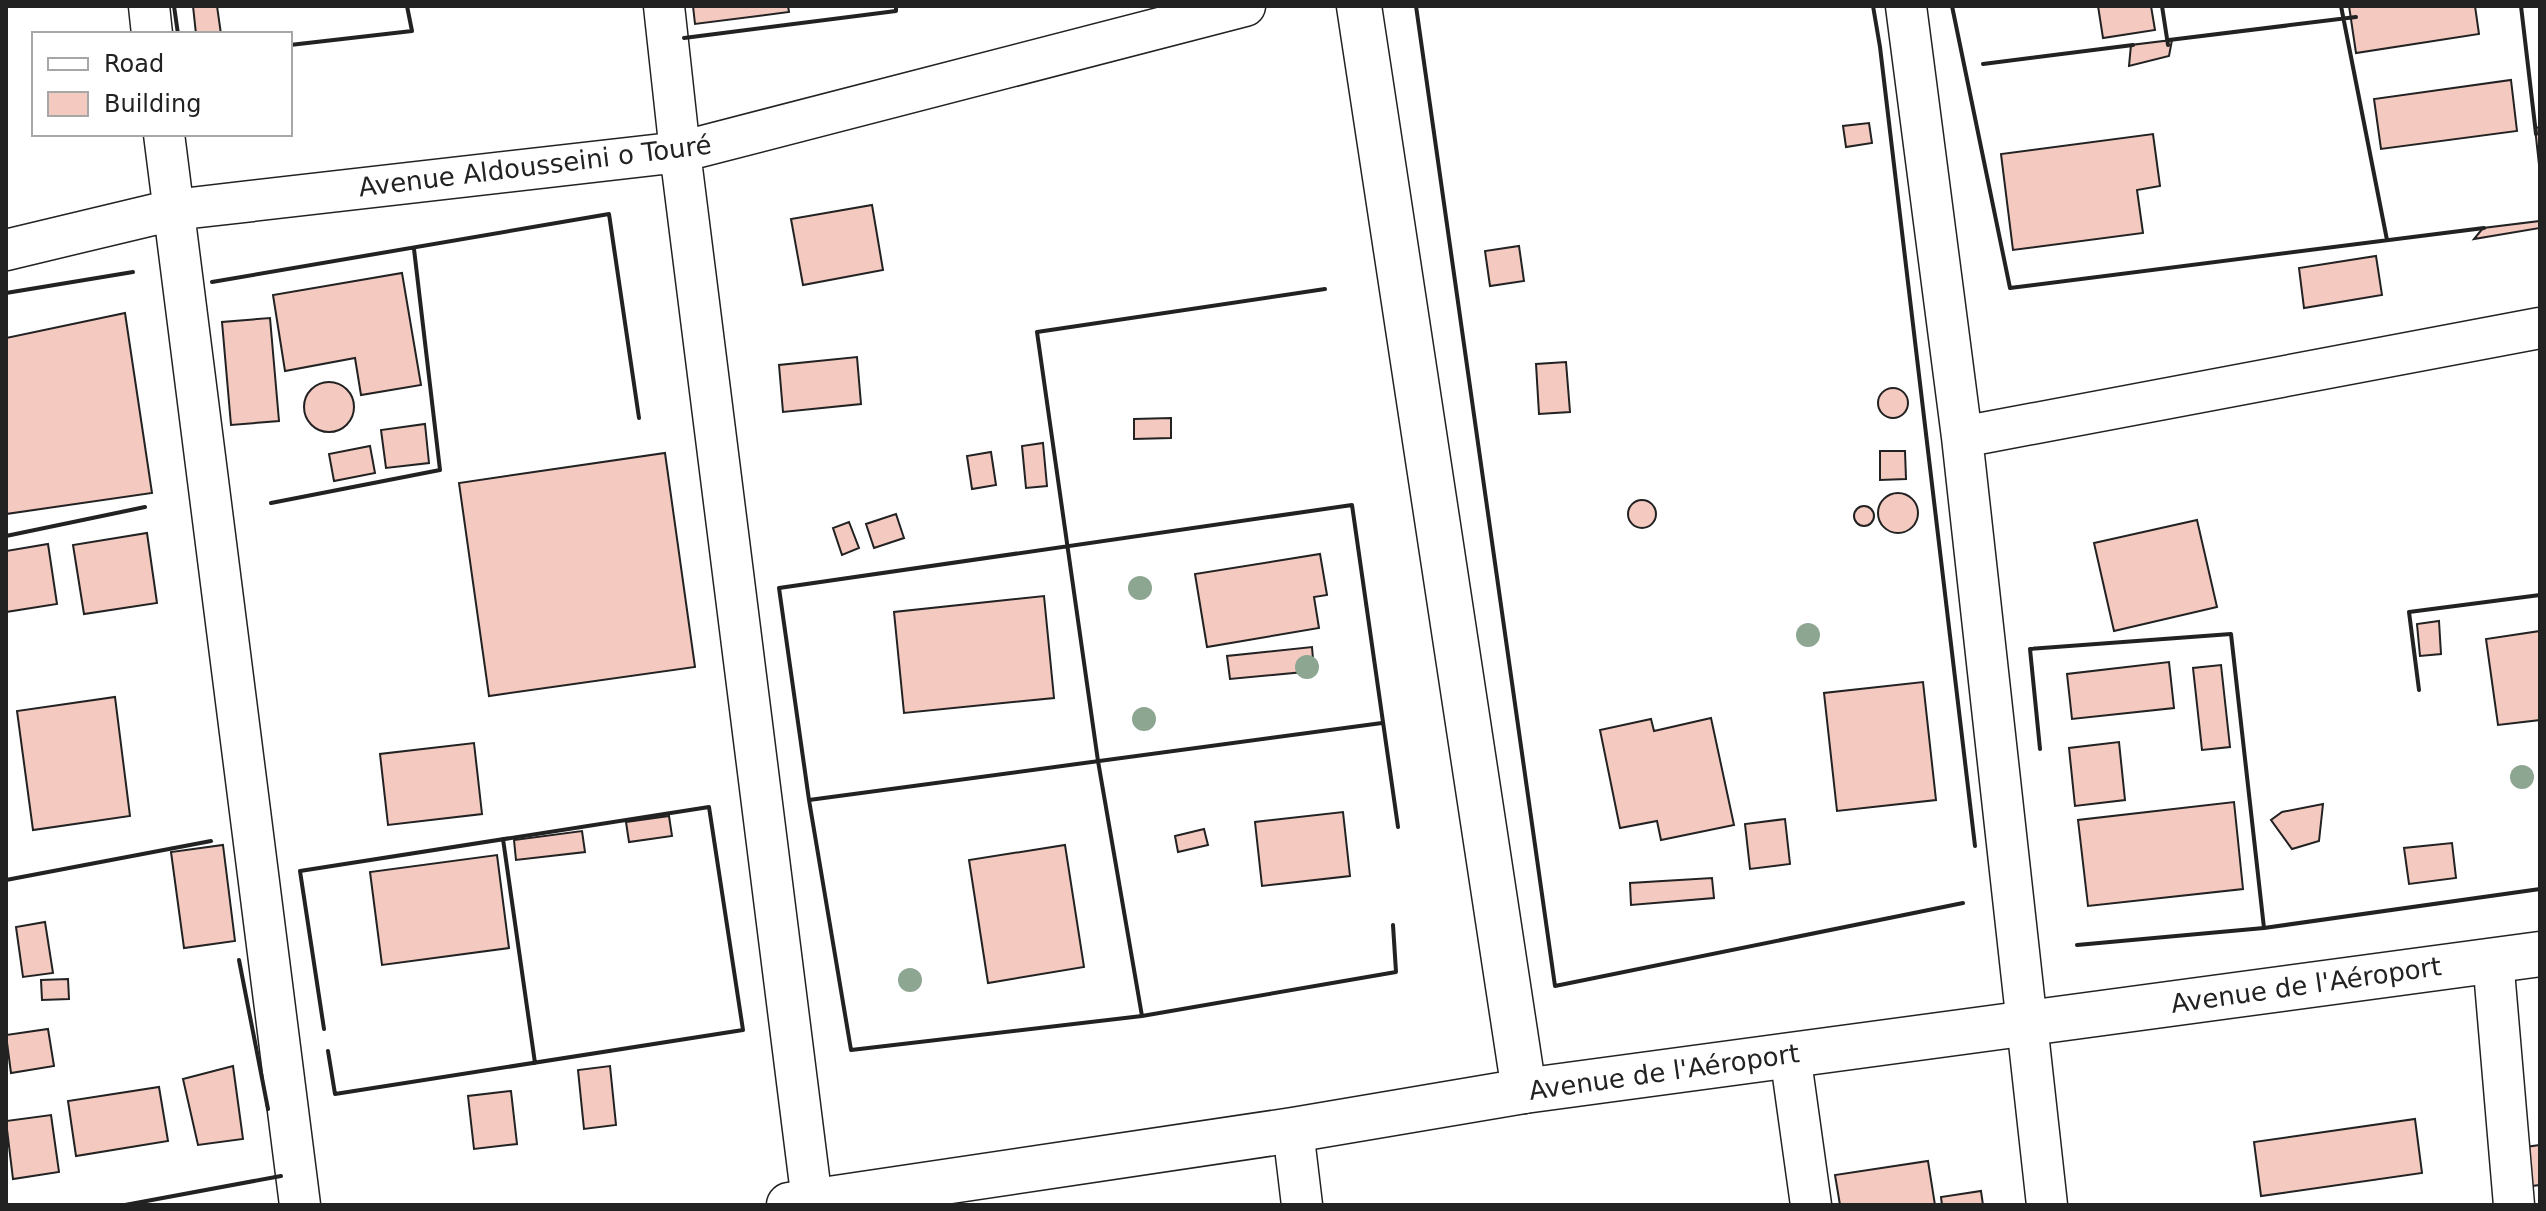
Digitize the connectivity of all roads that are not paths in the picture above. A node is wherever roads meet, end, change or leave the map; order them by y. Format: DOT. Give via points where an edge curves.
graph roads {
  1 [pos="149,6"];
  2 [pos="664,6"];
  3 [pos="1245,6"];
  4 [pos="1359,6"];
  5 [pos="1906,6"];
  6 [pos="152,32"];
  7 [pos="164,136"];
  8 [pos="680,152"];
  9 [pos="173,210"];
  10 [pos="6,250"];
  11 [pos="2540,328"];
  12 [pos="1962,437"];
  13 [pos="2540,954"];
  14 [pos="2493,959"];
  15 [pos="2026,1024"];
  16 [pos="1790,1054"];
  17 [pos="1524,1091"];
  18 [pos="1293,1130"];
  19 [pos="801,1203"];
  20 [pos="300,1205"];
  21 [pos="1302,1205"];
  22 [pos="1811,1205"];
  23 [pos="2047,1205"];
  24 [pos="2514,1205"];
  1 -- 6 [label="street"];
  2 -- 8 [label="street"];
  3 -- 8 [label="street, Avenue Aldousseini o Touré"];
  4 -- 17 [label="main road"];
  5 -- 12 [label="street"];
  7 -- 9 [label="street"];
  8 -- 9 [label="street, Avenue Aldousseini o Touré"];
  8 -- 19 [label="street"];
  9 -- 10 [label="street, Avenue Aldousseini o Touré"];
  9 -- 20 [label="street"];
  11 -- 12 [label="street"];
  12 -- 15 [label="street"];
  13 -- 14 [label="main road, Avenue de l'Aéroport"];
  14 -- 15 [label="main road, Avenue de l'Aéroport"];
  14 -- 24 [label="street"];
  15 -- 16 [label="main road, Avenue de l'Aéroport"];
  15 -- 23 [label="street"];
  16 -- 17 [label="main road, Avenue de l'Aéroport"];
  16 -- 22 [label="street"];
  17 -- 18 [label="main road, Avenue de l'Aéroport"];
  18 -- 19 [label="main road, Avenue de l'Aéroport"];
  18 -- 21 [label="street"];
}
